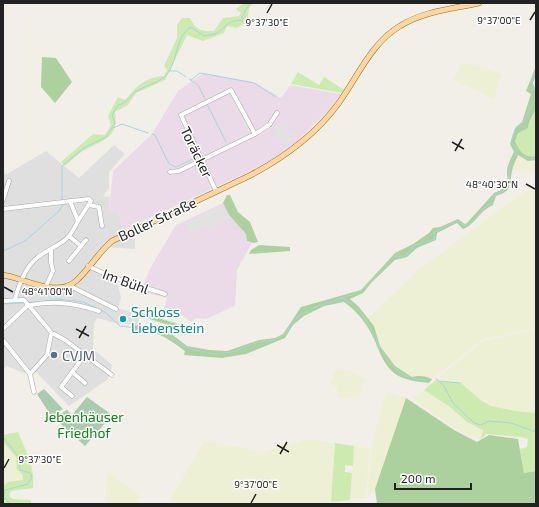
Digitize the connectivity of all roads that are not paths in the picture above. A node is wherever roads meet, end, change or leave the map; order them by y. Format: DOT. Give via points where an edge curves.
graph roads {
  1 [pos="479,3"];
  2 [pos="277,113"];
  3 [pos="255,134"];
  4 [pos="201,161"];
  5 [pos="170,172"];
  6 [pos="8,181"];
  7 [pos="216,191"];
  8 [pos="3,200"];
  9 [pos="70,201"];
  10 [pos="89,205"];
  11 [pos="3,209"];
  12 [pos="78,221"];
  13 [pos="102,226"];
  14 [pos="70,237"];
  15 [pos="86,240"];
  16 [pos="81,246"];
  17 [pos="51,250"];
  18 [pos="69,261"];
  19 [pos="88,266"];
  20 [pos="3,276"];
  21 [pos="20,279"];
  22 [pos="46,286"];
  23 [pos="68,286"];
  24 [pos="164,294"];
  25 [pos="15,300"];
  26 [pos="3,301"];
  27 [pos="26,304"];
  28 [pos="116,309"];
  29 [pos="99,310"];
  30 [pos="3,330"];
  31 [pos="52,334"];
  32 [pos="3,340"];
  33 [pos="85,355"];
  34 [pos="72,372"];
  35 [pos="30,374"];
  36 [pos="112,375"];
  37 [pos="85,383"];
  38 [pos="34,392"];
  39 [pos="72,396"];
  1 -- 7 [label="main road, Boller Straße" via="426,14 399,26 378,45 337,105 299,143 270,165"];
  2 -- 3 [label="street" via="269,125"];
  3 -- 4 [label="street"];
  3 -- 4 [label="street, Toräcker" via="231,90 182,113 180,116"];
  4 -- 5 [label="street" via="179,171"];
  4 -- 7 [label="street, Toräcker"];
  6 -- 8 [label="street"];
  7 -- 19 [label="main road, Boller Straße" via="120,236 103,248"];
  9 -- 10 [label="street" via="90,200"];
  9 -- 11 [label="street"];
  9 -- 12 [label="street"];
  10 -- 12 [label="street"];
  10 -- 13 [label="street" via="99,207"];
  12 -- 14 [label="street"];
  14 -- 16 [label="street"];
  14 -- 17 [label="street"];
  15 -- 16 [label="street"];
  16 -- 18 [label="street"];
  17 -- 21 [label="street" via="33,262"];
  17 -- 22 [label="street" via="54,271"];
  19 -- 23 [label="main road, Boller Straße" via="78,280"];
  19 -- 24 [label="street, Im Bühl" via="112,277"];
  20 -- 21 [label="main road"];
  21 -- 22 [label="main road"];
  21 -- 25 [label="street"];
  22 -- 23 [label="main road"];
  23 -- 28 [label="street"];
  25 -- 26 [label="street"];
  25 -- 27 [label="street"];
  27 -- 29 [label="street" via="63,302"];
  27 -- 30 [label="street"];
  27 -- 31 [label="street"];
  31 -- 33 [label="street"];
  31 -- 35 [label="street" via="47,355"];
  32 -- 35 [label="street"];
  33 -- 34 [label="street"];
  33 -- 36 [label="street"];
  34 -- 37 [label="street"];
  34 -- 39 [label="street" via="61,387"];
  35 -- 38 [label="street"];
}
